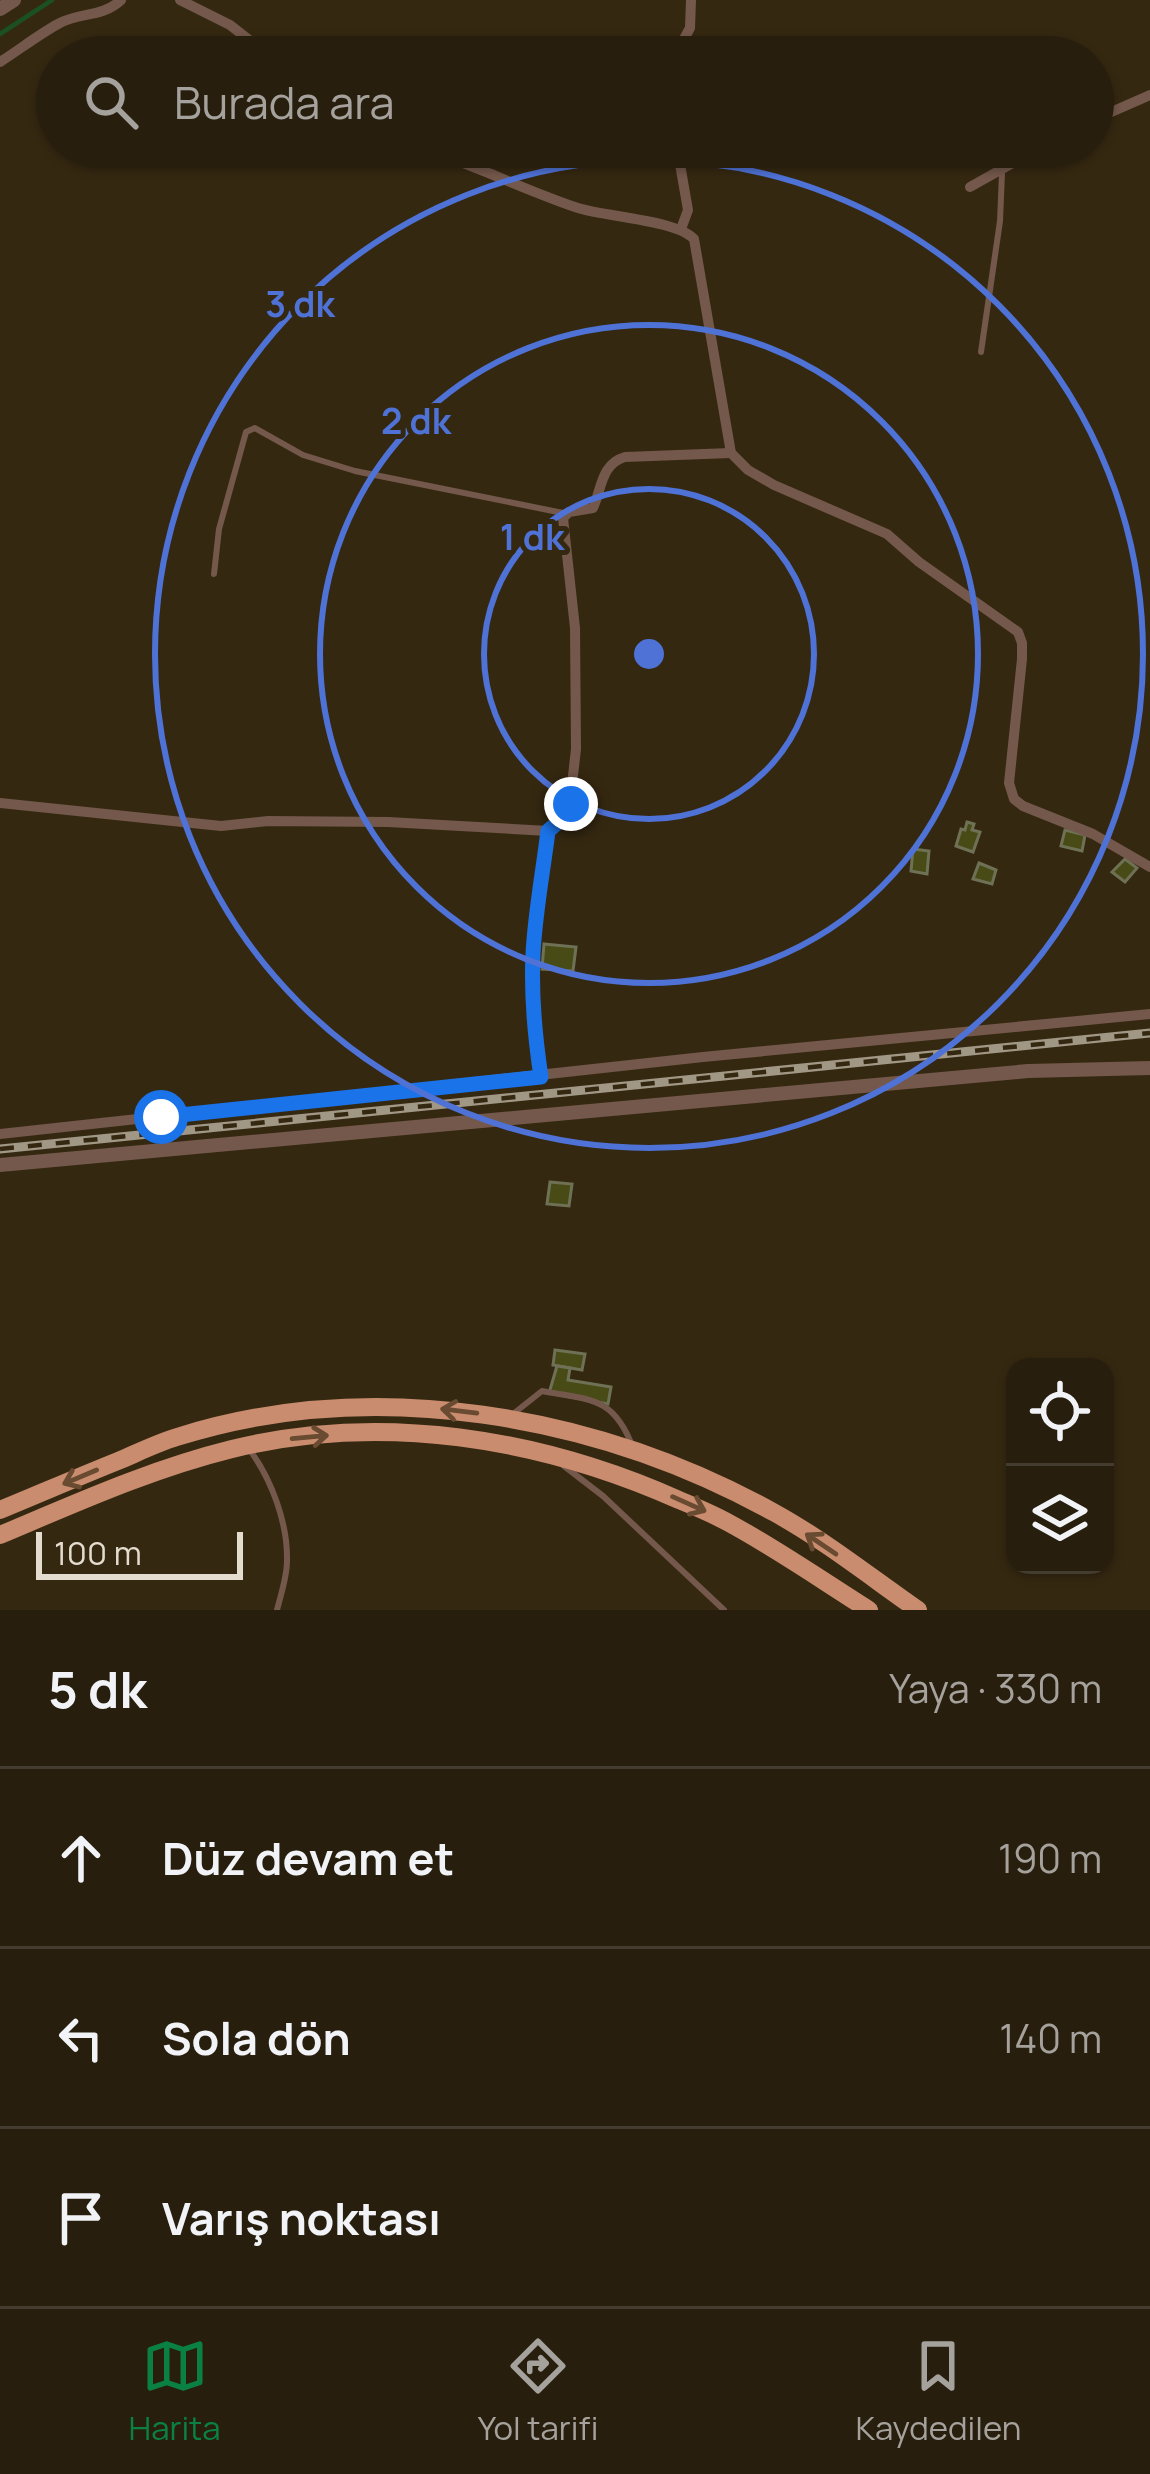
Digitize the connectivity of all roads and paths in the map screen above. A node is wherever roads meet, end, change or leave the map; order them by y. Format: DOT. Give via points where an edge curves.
graph roads {
  1 [pos="14,0"];
  2 [pos="121,0"];
  3 [pos="180,0"];
  4 [pos="691,0"];
  5 [pos="0,9"];
  6 [pos="40,36"];
  7 [pos="244,36"];
  8 [pos="686,36"];
  9 [pos="36,39"];
  10 [pos="0,62"];
  11 [pos="1150,95"];
  12 [pos="1114,111"];
  13 [pos="478,168"];
  14 [pos="681,168"];
  15 [pos="1002,169"];
  16 [pos="970,187"];
  17 [pos="681,229"];
  18 [pos="981,352"];
  19 [pos="730,453"];
  20 [pos="567,514"];
  21 [pos="214,574"];
  22 [pos="0,803"];
  23 [pos="548,831"];
  24 [pos="1150,867"];
  25 [pos="1150,1014"];
  26 [pos="1150,1068"];
  27 [pos="541,1077"];
  28 [pos="0,1134"];
  29 [pos="0,1165"];
  30 [pos="508,1418"];
  31 [pos="248,1446"];
  32 [pos="634,1451"];
  33 [pos="547,1452"];
  34 [pos="0,1510"];
  35 [pos="0,1535"];
  36 [pos="278,1610"];
  37 [pos="724,1610"];
  38 [pos="869,1610"];
  39 [pos="918,1610"];
  1 -- 5 [label="street"];
  2 -- 6 [label="street"];
  3 -- 7 [label="street"];
  4 -- 8 [label="street"];
  9 -- 10 [label="street"];
  11 -- 12 [label="street"];
  13 -- 17 [label="street" via="581,209"];
  14 -- 17 [label="street" via="688,209"];
  15 -- 16 [label="street"];
  15 -- 18 [label="lane"];
  17 -- 19 [label="street" via="694,238"];
  19 -- 20 [label="street" via="612,461 592,508"];
  19 -- 24 [label="street" via="774,485 887,534 1018,632 1014,799"];
  20 -- 21 [label="lane" via="355,471 255,428 243,441"];
  20 -- 23 [label="street" via="576,749 571,804"];
  22 -- 23 [label="street" via="221,826"];
  23 -- 27 [label="street" via="532,957"];
  25 -- 27 [label="street"];
  26 -- 29 [label="street" via="766,1093"];
  27 -- 28 [label="street"];
  30 -- 32 [label="highway"];
  30 -- 32 [label="lane" via="542,1391 601,1402 624,1423"];
  30 -- 34 [label="highway, one-way" via="375,1408 261,1416 175,1437"];
  31 -- 33 [label="highway, one-way" via="406,1432"];
  31 -- 35 [label="highway" via="128,1480"];
  31 -- 36 [label="lane" via="272,1485 285,1542"];
  39 -- 32 [label="highway, one-way" via="776,1513"];
  33 -- 37 [label="lane"];
  33 -- 38 [label="highway, one-way" via="727,1521"];
}
